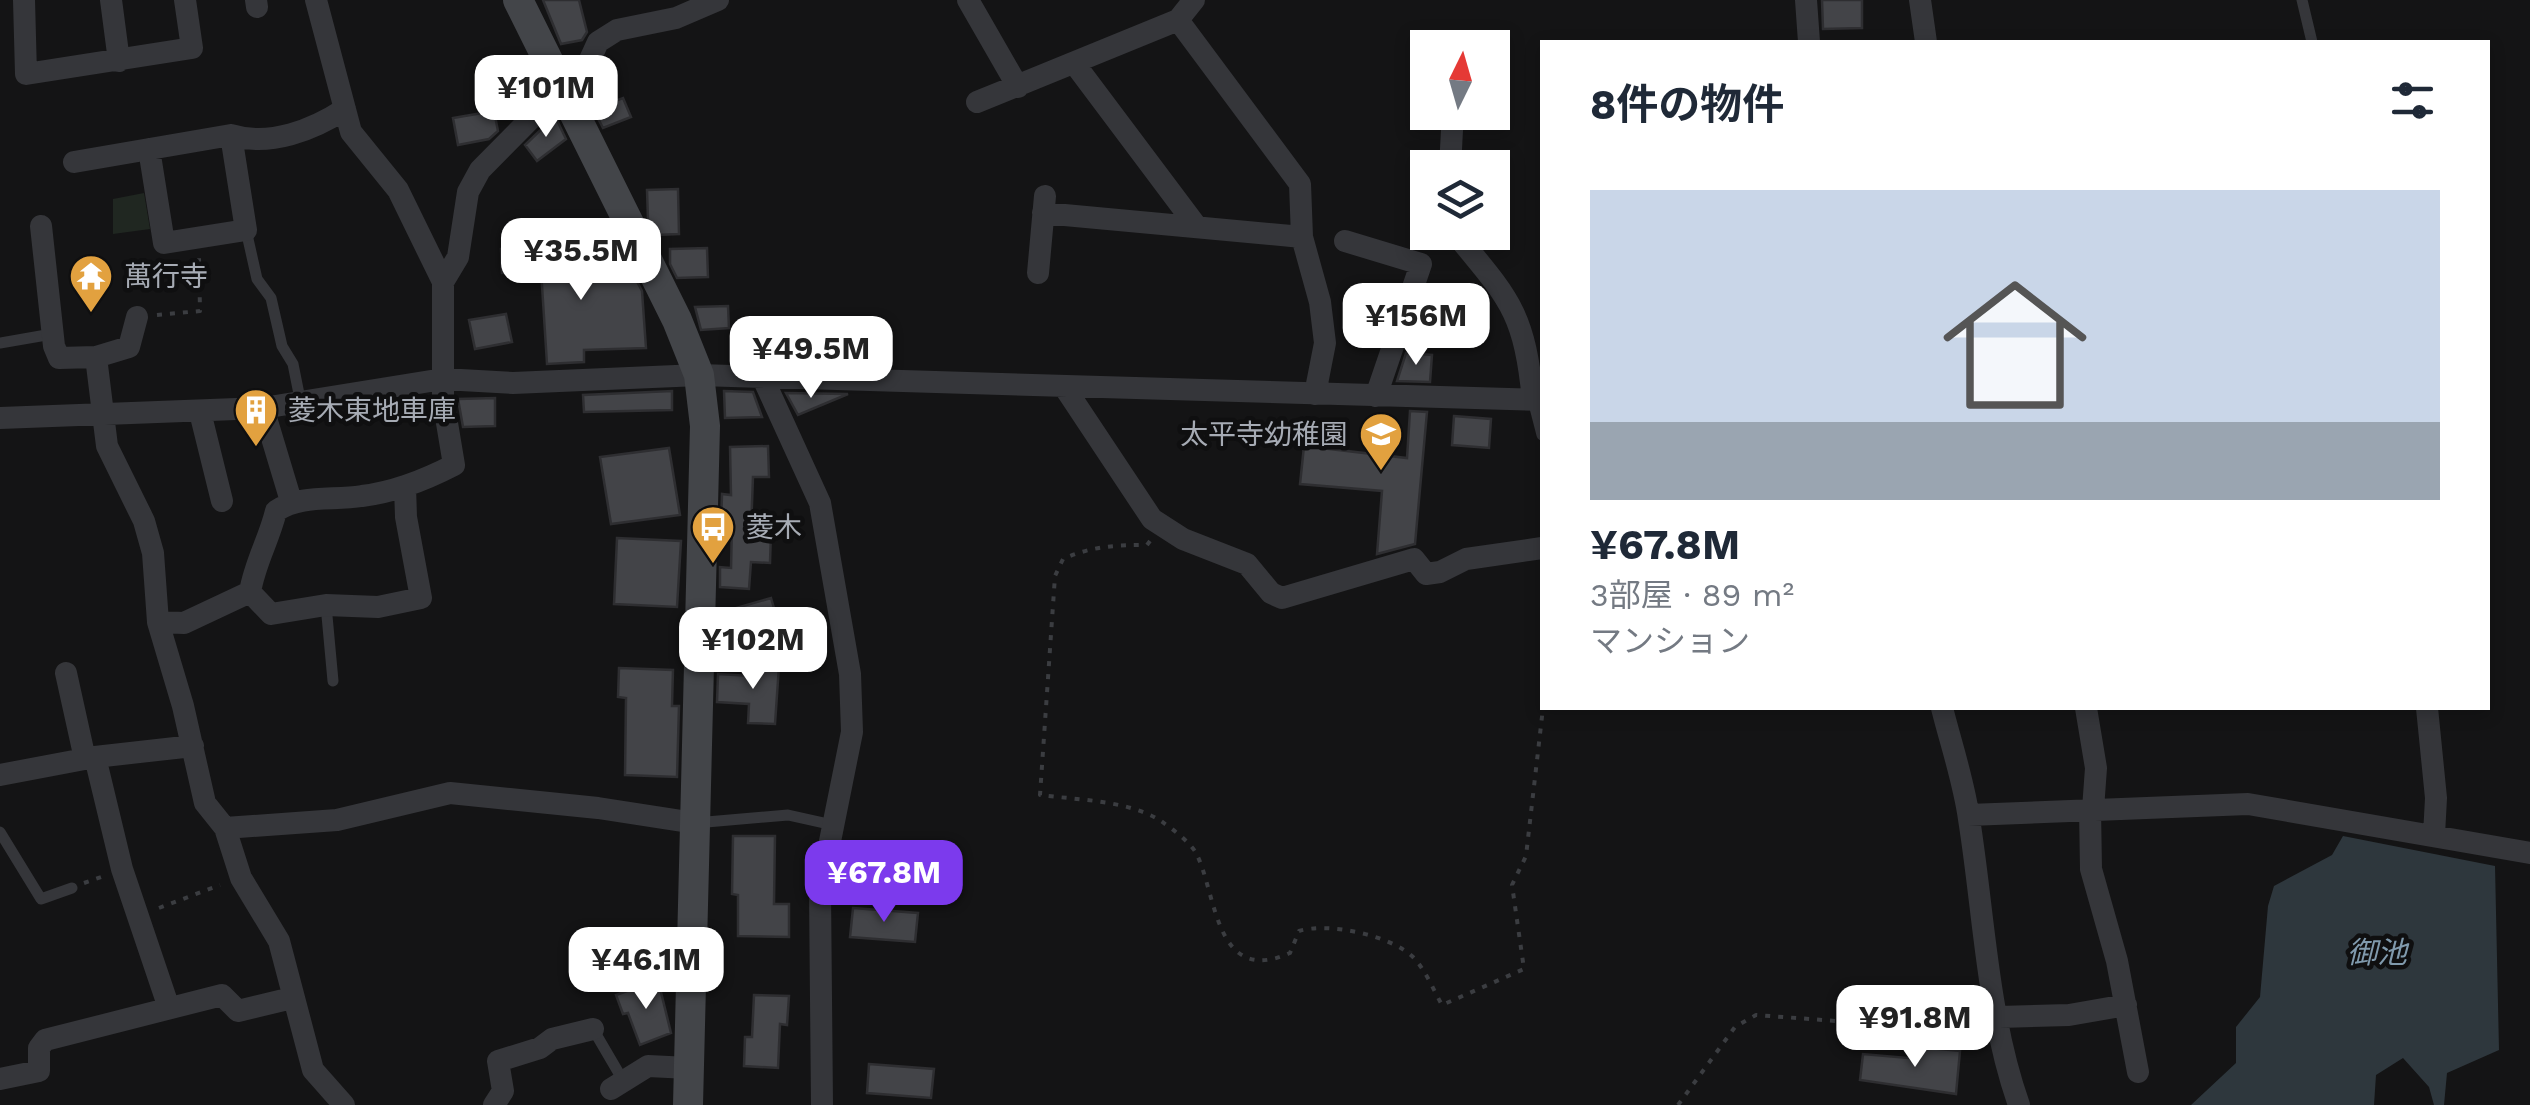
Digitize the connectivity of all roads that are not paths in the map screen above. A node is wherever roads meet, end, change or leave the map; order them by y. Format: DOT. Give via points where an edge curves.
graph roads {
  1 [pos="24,0"];
  2 [pos="111,0"];
  3 [pos="185,0"];
  4 [pos="316,0"];
  5 [pos="518,0"];
  6 [pos="718,0"];
  7 [pos="1194,0"];
  8 [pos="1806,0"];
  9 [pos="1920,0"];
  10 [pos="2302,0"];
  11 [pos="971,1"];
  12 [pos="1178,20"];
  13 [pos="1808,40"];
  14 [pos="1926,40"];
  15 [pos="2312,40"];
  16 [pos="120,61"];
  17 [pos="1074,63"];
  18 [pos="1018,86"];
  19 [pos="562,87"];
  20 [pos="977,102"];
  21 [pos="345,109"];
  22 [pos="1452,130"];
  23 [pos="231,135"];
  24 [pos="149,148"];
  25 [pos="1451,150"];
  26 [pos="74,162"];
  27 [pos="40,226"];
  28 [pos="1197,228"];
  29 [pos="246,230"];
  30 [pos="1302,237"];
  31 [pos="1345,241"];
  32 [pos="1469,250"];
  33 [pos="1038,273"];
  34 [pos="443,282"];
  35 [pos="137,317"];
  36 [pos="52,334"];
  37 [pos="0,343"];
  38 [pos="96,357"];
  39 [pos="698,374"];
  40 [pos="762,376"];
  41 [pos="453,380"];
  42 [pos="1065,388"];
  43 [pos="1316,394"];
  44 [pos="1376,396"];
  45 [pos="1538,400"];
  46 [pos="302,405"];
  47 [pos="262,408"];
  48 [pos="200,412"];
  49 [pos="100,414"];
  50 [pos="0,418"];
  51 [pos="404,486"];
  52 [pos="222,501"];
  53 [pos="291,501"];
  54 [pos="1540,548"];
  55 [pos="250,592"];
  56 [pos="326,605"];
  57 [pos="158,622"];
  58 [pos="66,674"];
  59 [pos="334,681"];
  60 [pos="1943,710"];
  61 [pos="2086,710"];
  62 [pos="2428,710"];
  63 [pos="193,746"];
  64 [pos="90,758"];
  65 [pos="0,776"];
  66 [pos="2092,809"];
  67 [pos="1969,815"];
  68 [pos="695,823"];
  69 [pos="833,824"];
  70 [pos="225,828"];
  71 [pos="0,832"];
  72 [pos="2434,835"];
  73 [pos="2530,852"];
  74 [pos="72,888"];
  75 [pos="292,998"];
  76 [pos="2126,1005"];
  77 [pos="169,1008"];
  78 [pos="1999,1019"];
  79 [pos="593,1030"];
  80 [pos="689,1068"];
  81 [pos="2138,1072"];
  82 [pos="0,1079"];
  83 [pos="617,1086"];
  84 [pos="344,1105"];
  85 [pos="494,1105"];
  86 [pos="688,1105"];
  87 [pos="822,1105"];
  88 [pos="2019,1105"];
  1 -- 16 [label="street" via="26,74"];
  2 -- 16 [label="street"];
  3 -- 16 [label="street" via="192,48"];
  4 -- 21 [label="street"];
  5 -- 19 [label="main road"];
  6 -- 19 [label="street" via="676,18 616,30 598,42 582,77"];
  7 -- 12 [label="street"];
  8 -- 13 [label="street"];
  9 -- 14 [label="street"];
  10 -- 15 [label="lane"];
  11 -- 18 [label="street"];
  12 -- 17 [label="street"];
  12 -- 30 [label="street" via="1300,184"];
  17 -- 18 [label="street"];
  17 -- 28 [label="street"];
  18 -- 20 [label="street"];
  19 -- 34 [label="street" via="480,170 468,192 458,257"];
  19 -- 39 [label="main road"];
  21 -- 23 [label="street" via="314,130 247,140"];
  21 -- 34 [label="street" via="351,132 398,190"];
  22 -- 25 [label="street"];
  23 -- 24 [label="street"];
  23 -- 29 [label="street"];
  24 -- 26 [label="street"];
  24 -- 29 [label="street" via="164,242"];
  27 -- 36 [label="street"];
  28 -- 30 [label="street"];
  28 -- 33 [label="street" via="1044,205"];
  29 -- 46 [label="lane"];
  30 -- 43 [label="street" via="1324,344"];
  31 -- 44 [label="street" via="1421,264"];
  32 -- 45 [label="street" via="1518,316"];
  34 -- 41 [label="street"];
  35 -- 38 [label="street" via="129,347"];
  36 -- 37 [label="lane"];
  36 -- 38 [label="street" via="59,358"];
  38 -- 49 [label="street"];
  39 -- 40 [label="street"];
  39 -- 41 [label="street" via="513,384"];
  39 -- 68 [label="main road" via="705,426"];
  40 -- 42 [label="street"];
  40 -- 69 [label="street" via="820,503 850,674 852,732"];
  41 -- 46 [label="street"];
  41 -- 51 [label="street" via="454,466"];
  42 -- 43 [label="street"];
  42 -- 54 [label="street" via="1152,519 1247,564 1282,598 1414,558 1426,574 1466,559"];
  43 -- 44 [label="street"];
  44 -- 45 [label="street"];
  46 -- 47 [label="street"];
  47 -- 48 [label="street"];
  47 -- 53 [label="street"];
  48 -- 49 [label="street"];
  48 -- 52 [label="street"];
  49 -- 50 [label="street"];
  49 -- 57 [label="street" via="107,446 144,520"];
  51 -- 53 [label="street"];
  51 -- 56 [label="street" via="421,598"];
  53 -- 55 [label="street" via="276,511"];
  55 -- 56 [label="street" via="272,614"];
  55 -- 57 [label="street" via="184,623"];
  56 -- 59 [label="lane"];
  57 -- 63 [label="street"];
  58 -- 64 [label="street"];
  60 -- 67 [label="street"];
  61 -- 66 [label="street" via="2096,768"];
  62 -- 72 [label="street"];
  63 -- 64 [label="street"];
  63 -- 70 [label="street" via="205,804"];
  64 -- 65 [label="street"];
  64 -- 77 [label="street"];
  66 -- 67 [label="street"];
  66 -- 72 [label="street" via="2248,804"];
  66 -- 76 [label="street" via="2091,869"];
  67 -- 78 [label="street"];
  68 -- 69 [label="lane" via="788,815"];
  68 -- 70 [label="street" via="450,793 337,820"];
  68 -- 80 [label="main road"];
  69 -- 87 [label="street" via="820,890"];
  70 -- 75 [label="street" via="241,878 279,941"];
  71 -- 74 [label="lane" via="41,899"];
  72 -- 73 [label="street"];
  75 -- 77 [label="street" via="238,1011 222,996"];
  75 -- 84 [label="street" via="313,1070"];
  76 -- 78 [label="street"];
  76 -- 81 [label="street"];
  77 -- 82 [label="street" via="45,1040 38,1071"];
  78 -- 88 [label="street"];
  79 -- 83 [label="lane"];
  79 -- 85 [label="street" via="498,1060 504,1091"];
  80 -- 83 [label="street" via="648,1066"];
  80 -- 86 [label="main road"];
}
